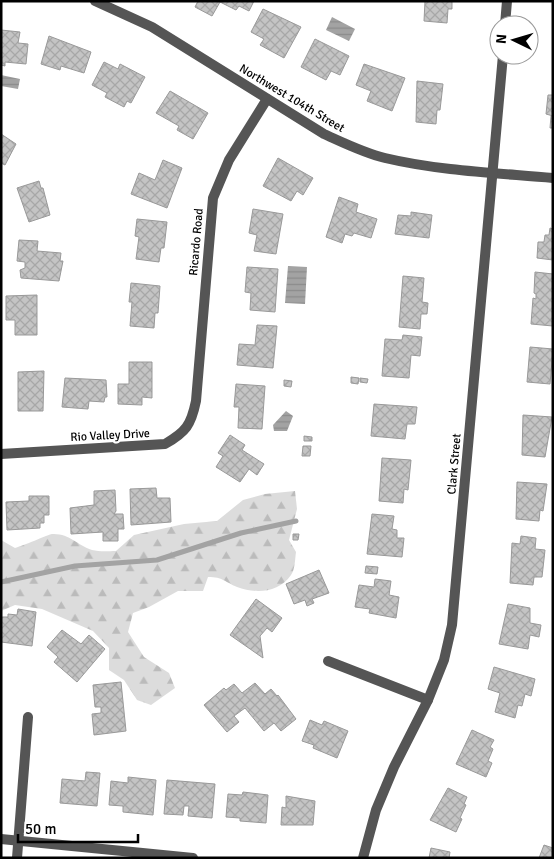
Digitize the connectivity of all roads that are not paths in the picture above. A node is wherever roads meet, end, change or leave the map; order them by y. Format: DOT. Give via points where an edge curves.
graph roads {
  1 [pos="95,1"];
  2 [pos="507,1"];
  3 [pos="506,15"];
  4 [pos="501,65"];
  5 [pos="267,99"];
  6 [pos="492,173"];
  7 [pos="553,178"];
  8 [pos="196,401"];
  9 [pos="1,454"];
  10 [pos="328,661"];
  11 [pos="428,700"];
  12 [pos="28,717"];
  13 [pos="1,839"];
  14 [pos="19,842"];
  15 [pos="17,858"];
  16 [pos="194,858"];
  17 [pos="363,858"];
  1 -- 5 [label="street, Northwest 104th Street" via="152,27"];
  2 -- 3 [label="street"];
  4 -- 6 [label="street, Clark Street"];
  5 -- 6 [label="street, Northwest 104th Street" via="324,134 383,158 442,169"];
  5 -- 8 [label="street, Ricardo Road" via="229,160 213,198"];
  6 -- 7 [label="street, Northwest 104th Street"];
  6 -- 11 [label="street, Clark Street" via="452,625 444,660"];
  8 -- 9 [label="street, Rio Valley Drive" via="192,421 181,435 165,444"];
  10 -- 11 [label="street"];
  11 -- 17 [label="street, Clark Street" via="376,810"];
  12 -- 14 [label="street"];
  13 -- 14 [label="street"];
  14 -- 15 [label="street"];
  14 -- 16 [label="street"];
}
